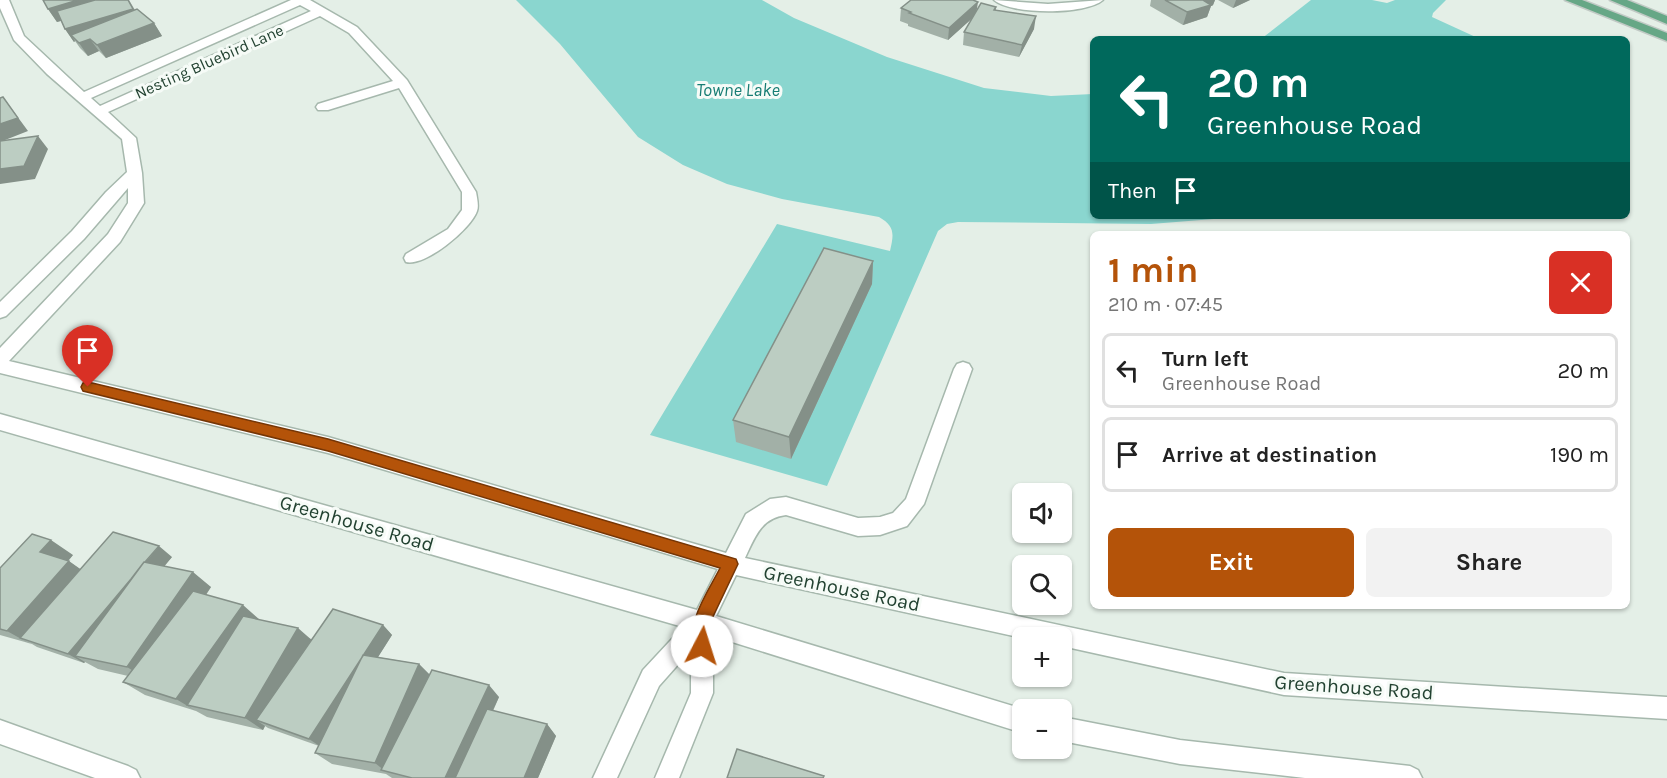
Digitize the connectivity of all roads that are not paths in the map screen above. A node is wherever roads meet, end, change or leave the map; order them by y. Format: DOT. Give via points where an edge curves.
graph roads {
  1 [pos="3,0"];
  2 [pos="301,0"];
  3 [pos="1000,0"];
  4 [pos="1097,0"];
  5 [pos="1571,0"];
  6 [pos="1616,0"];
  7 [pos="319,12"];
  8 [pos="1667,20"];
  9 [pos="1667,37"];
  10 [pos="402,83"];
  11 [pos="83,97"];
  12 [pos="323,107"];
  13 [pos="100,111"];
  14 [pos="135,173"];
  15 [pos="412,258"];
  16 [pos="0,312"];
  17 [pos="0,360"];
  18 [pos="0,366"];
  19 [pos="963,369"];
  20 [pos="0,422"];
  21 [pos="730,564"];
  22 [pos="702,622"];
  23 [pos="1667,708"];
  24 [pos="1012,718"];
  25 [pos="1072,731"];
  26 [pos="0,732"];
  27 [pos="128,778"];
  28 [pos="605,778"];
  29 [pos="667,778"];
  30 [pos="1410,778"];
  1 -- 11 [label="street" via="18,37"];
  2 -- 7 [label="street"];
  2 -- 11 [label="street, Nesting Bluebird Lane"];
  3 -- 4 [label="street" via="1026,8 1049,9"];
  5 -- 9 [label="main road"];
  6 -- 8 [label="main road"];
  7 -- 10 [label="street" via="353,30"];
  7 -- 13 [label="street, Nesting Bluebird Lane"];
  10 -- 12 [label="street"];
  10 -- 15 [label="street" via="469,192 471,210 454,233"];
  11 -- 13 [label="street"];
  13 -- 14 [label="street" via="129,138"];
  14 -- 16 [label="street"];
  14 -- 17 [label="street" via="136,204 114,237"];
  18 -- 21 [label="street, Greenhouse Road" via="328,445"];
  19 -- 21 [label="street" via="914,504 900,520 858,527 786,506 770,508 753,520"];
  20 -- 22 [label="street, Greenhouse Road"];
  21 -- 22 [label="street"];
  21 -- 23 [label="street, Greenhouse Road" via="1284,684"];
  22 -- 24 [label="street, Greenhouse Road"];
  22 -- 28 [label="street" via="651,678"];
  22 -- 29 [label="street" via="702,693"];
  25 -- 30 [label="street" via="1180,752"];
  26 -- 27 [label="street"];
}
